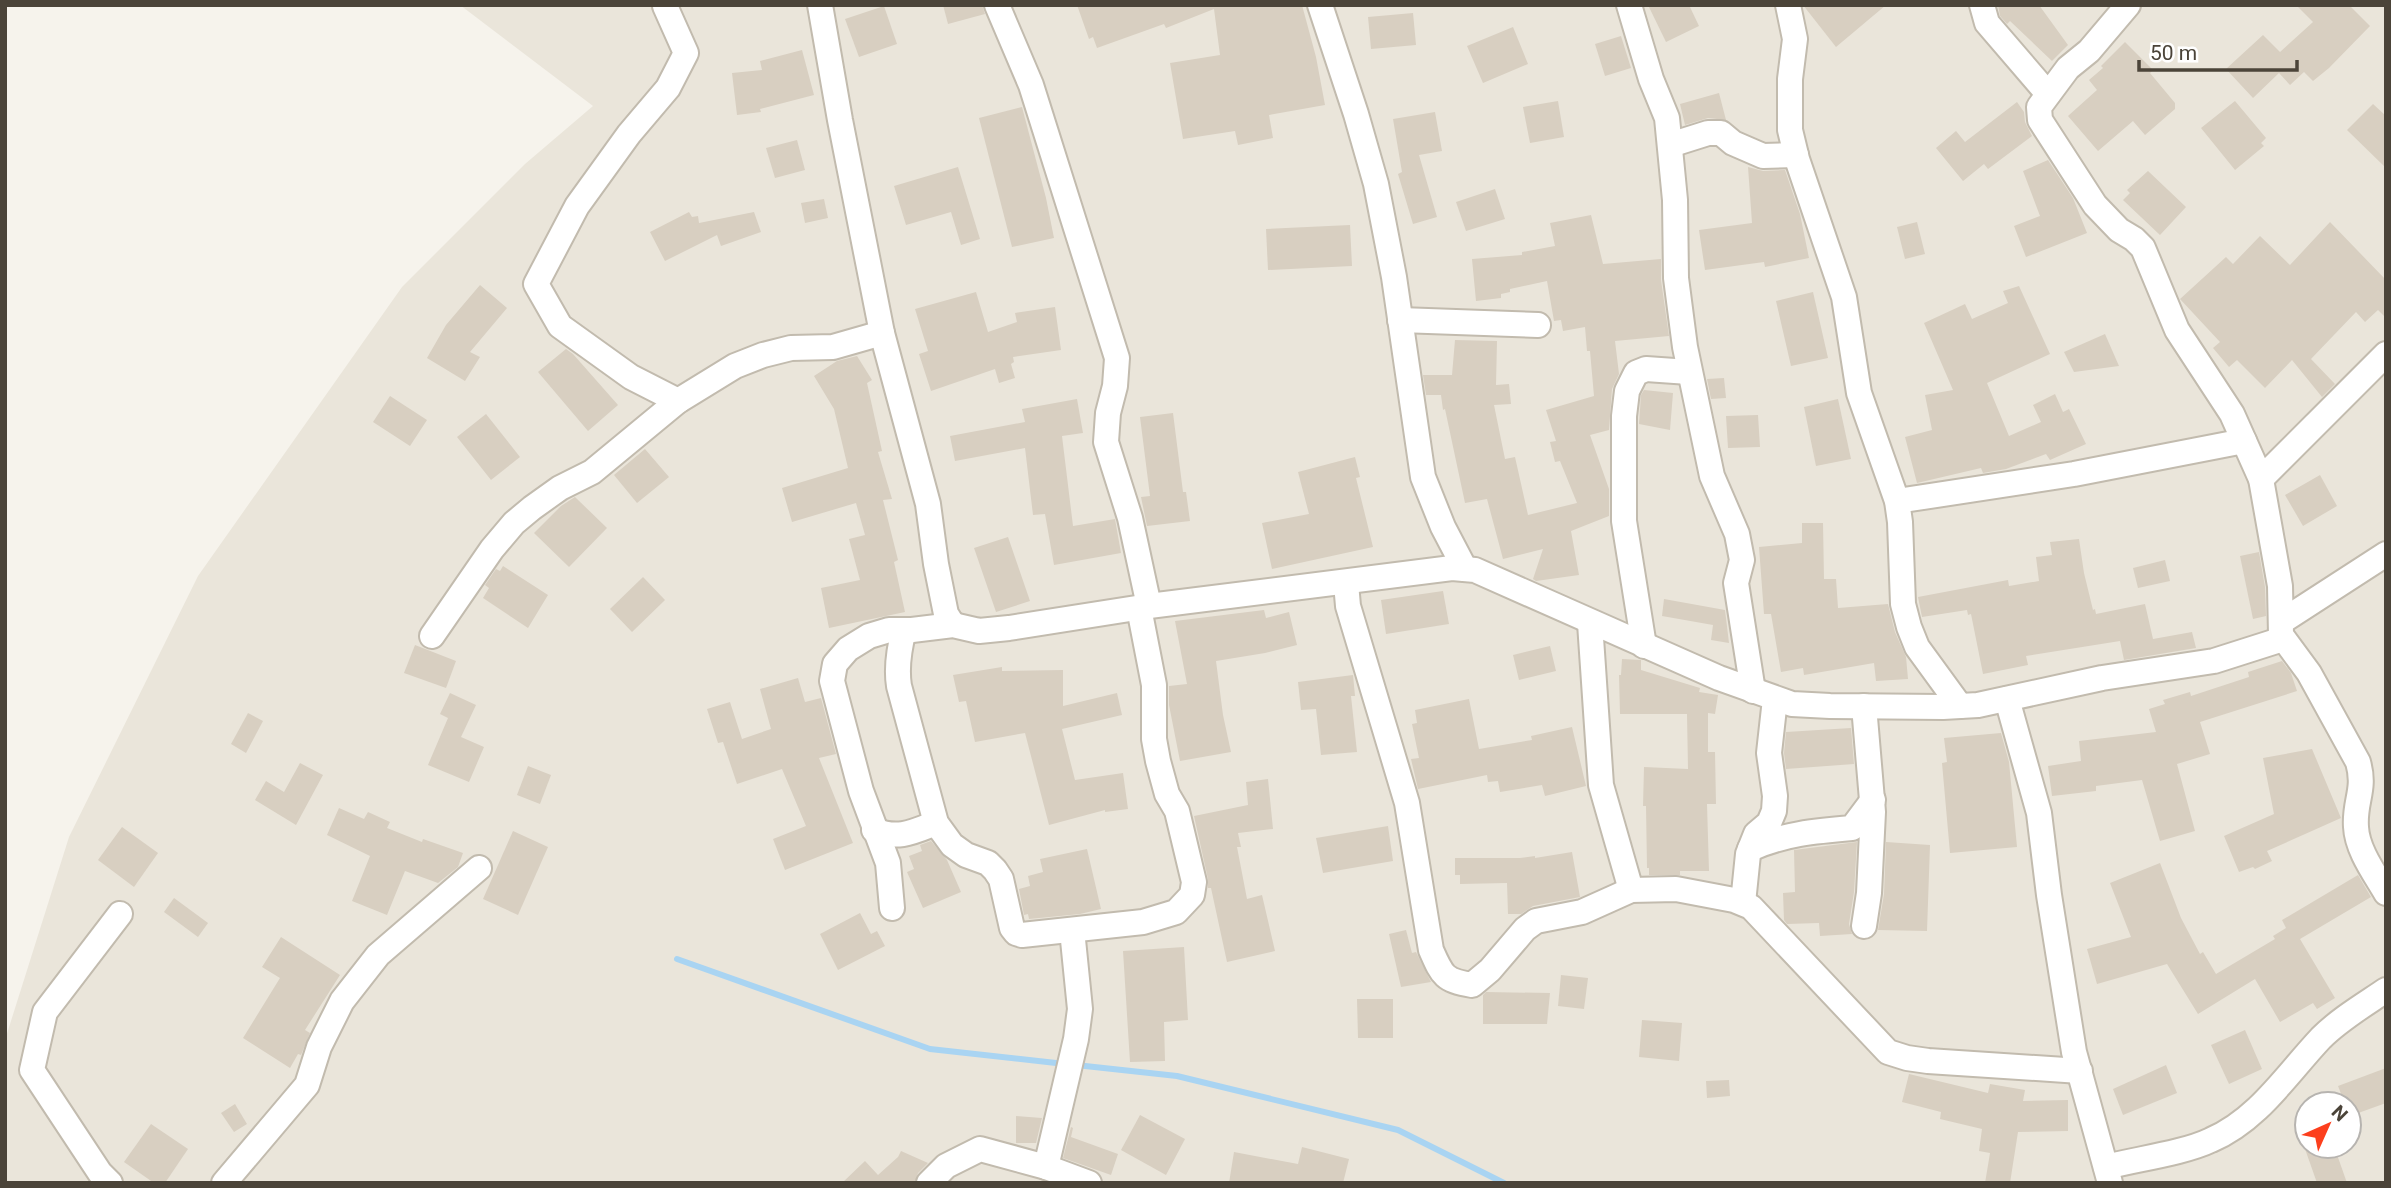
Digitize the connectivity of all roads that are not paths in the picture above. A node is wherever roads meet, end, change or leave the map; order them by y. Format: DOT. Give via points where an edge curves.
graph roads {
  1 [pos="820,5"];
  2 [pos="998,5"];
  3 [pos="1320,5"];
  4 [pos="1629,5"];
  5 [pos="1788,5"];
  6 [pos="1982,5"];
  7 [pos="2127,5"];
  8 [pos="665,6"];
  9 [pos="2048,94"];
  10 [pos="1670,145"];
  11 [pos="1796,155"];
  12 [pos="1400,320"];
  13 [pos="1538,325"];
  14 [pos="882,333"];
  15 [pos="2386,354"];
  16 [pos="1689,372"];
  17 [pos="678,401"];
  18 [pos="2244,441"];
  19 [pos="2261,479"];
  20 [pos="1897,501"];
  21 [pos="2383,562"];
  22 [pos="1465,569"];
  23 [pos="1346,583"];
  24 [pos="1144,607"];
  25 [pos="1590,623"];
  26 [pos="953,625"];
  27 [pos="904,630"];
  28 [pos="2282,630"];
  29 [pos="432,636"];
  30 [pos="1644,646"];
  31 [pos="1764,695"];
  32 [pos="2007,699"];
  33 [pos="1864,706"];
  34 [pos="1960,706"];
  35 [pos="1872,800"];
  36 [pos="936,823"];
  37 [pos="874,830"];
  38 [pos="1750,849"];
  39 [pos="479,868"];
  40 [pos="1631,890"];
  41 [pos="2386,893"];
  42 [pos="1743,904"];
  43 [pos="892,908"];
  44 [pos="120,914"];
  45 [pos="1864,926"];
  46 [pos="1072,930"];
  47 [pos="2386,990"];
  48 [pos="2080,1071"];
  49 [pos="1046,1167"];
  50 [pos="2108,1175"];
  51 [pos="110,1183"];
  52 [pos="224,1183"];
  53 [pos="929,1183"];
  54 [pos="1088,1183"];
  1 -- 14 [label="street"];
  2 -- 24 [label="street" via="1031,85 1117,358 1106,442 1130,518"];
  3 -- 12 [label="street" via="1376,184"];
  4 -- 10 [label="street" via="1667,118"];
  5 -- 11 [label="street" via="1795,39 1789,114"];
  6 -- 9 [label="street" via="1987,23"];
  7 -- 9 [label="street"];
  8 -- 17 [label="street" via="686,53 668,88 577,205 536,284 560,326 631,377"];
  9 -- 18 [label="street" via="2039,107 2040,120 2095,205 2143,248 2178,330"];
  10 -- 11 [label="street" via="1721,133 1763,156"];
  10 -- 16 [label="street" via="1675,278"];
  11 -- 20 [label="street" via="1840,279 1858,393"];
  12 -- 13 [label="street"];
  12 -- 22 [label="street" via="1423,477"];
  14 -- 17 [label="street" via="832,347 791,348 763,355 735,366"];
  14 -- 26 [label="street" via="928,504 946,614"];
  15 -- 19 [label="street"];
  16 -- 30 [label="street" via="1646,369 1636,373 1627,391 1624,522"];
  16 -- 31 [label="street" via="1712,476 1737,534 1742,560 1736,583"];
  17 -- 29 [label="street" via="592,472 560,488 514,523"];
  18 -- 19 [label="street"];
  18 -- 20 [label="street" via="2074,474"];
  19 -- 28 [label="street" via="2280,586"];
  20 -- 34 [label="street" via="1903,604 1909,627 1917,647"];
  21 -- 28 [label="street"];
  22 -- 23 [label="street"];
  22 -- 25 [label="street"];
  23 -- 24 [label="street"];
  23 -- 40 [label="street" via="1348,606 1407,803 1425,918 1441,973 1453,982 1472,985 1536,921 1582,912"];
  24 -- 26 [label="street" via="979,631"];
  24 -- 46 [label="street" via="1154,685 1154,739 1167,794 1177,811 1194,883 1192,895 1177,912 1163,917"];
  25 -- 30 [label="street"];
  25 -- 40 [label="street" via="1601,785"];
  26 -- 27 [label="street"];
  27 -- 36 [label="street" via="898,650 899,686"];
  27 -- 37 [label="street" via="869,636 848,649 835,664 832,681"];
  28 -- 32 [label="street" via="2214,661 2102,678"];
  28 -- 41 [label="street" via="2358,762 2362,777 2356,830"];
  30 -- 31 [label="street"];
  31 -- 33 [label="street" via="1792,704"];
  31 -- 38 [label="street" via="1774,811"];
  32 -- 34 [label="street"];
  32 -- 48 [label="street" via="2039,813"];
  33 -- 34 [label="street"];
  33 -- 35 [label="street"];
  35 -- 38 [label="street" via="1852,828 1792,834"];
  35 -- 45 [label="street"];
  36 -- 37 [label="street" via="901,835"];
  36 -- 46 [label="street" via="952,845 995,870 1016,933"];
  37 -- 43 [label="street" via="888,863"];
  38 -- 42 [label="street"];
  39 -- 52 [label="street" via="378,955 342,1001 319,1047 307,1085"];
  40 -- 42 [label="street" via="1676,889"];
  42 -- 48 [label="street" via="1768,922 1888,1052 1928,1061"];
  44 -- 51 [label="street" via="45,1012 32,1070"];
  46 -- 49 [label="street" via="1080,1009"];
  47 -- 50 [label="street" via="2322,1037 2236,1126 2210,1141"];
  48 -- 50 [label="street"];
  49 -- 53 [label="street" via="980,1149 946,1166"];
  49 -- 54 [label="street"];
}
